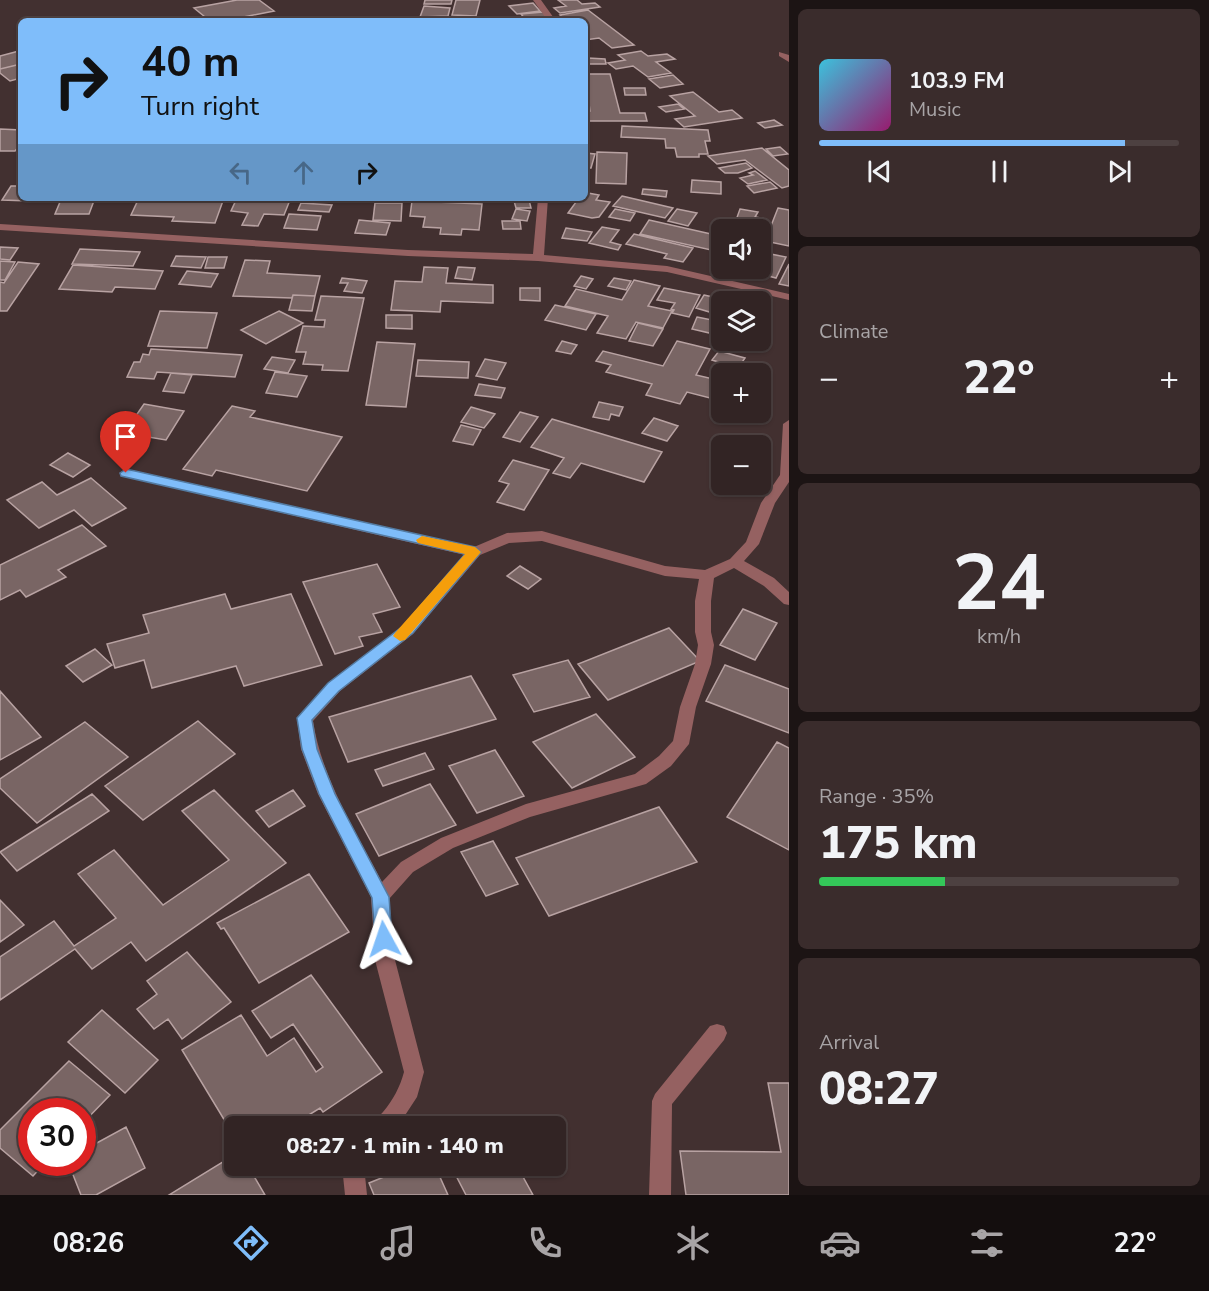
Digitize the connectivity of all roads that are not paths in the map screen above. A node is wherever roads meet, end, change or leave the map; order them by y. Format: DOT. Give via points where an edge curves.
graph roads {
  1 [pos="537,0"];
  2 [pos="550,18"];
  3 [pos="543,201"];
  4 [pos="0,227"];
  5 [pos="538,258"];
  6 [pos="789,297"];
  7 [pos="789,424"];
  8 [pos="126,473"];
  9 [pos="475,552"];
  10 [pos="735,562"];
  11 [pos="707,575"];
  12 [pos="789,600"];
  13 [pos="380,897"];
  14 [pos="717,1033"];
  15 [pos="392,1116"];
  16 [pos="354,1176"];
  17 [pos="356,1195"];
  18 [pos="660,1195"];
  1 -- 2 [label="street"];
  3 -- 5 [label="street"];
  4 -- 5 [label="street"];
  5 -- 6 [label="street" via="667,269"];
  7 -- 10 [label="street" via="787,475 768,503 752,544"];
  8 -- 9 [label="street"];
  9 -- 11 [label="street" via="507,538 542,536 665,571"];
  9 -- 13 [label="street" via="408,630 334,687 305,718 309,749 327,794"];
  10 -- 11 [label="street"];
  10 -- 12 [label="street" via="769,582"];
  11 -- 13 [label="street" via="703,664 688,707 681,744 665,761 640,779 526,811 447,843 407,867"];
  13 -- 15 [label="street" via="386,960 414,1072 410,1090"];
  14 -- 18 [label="street" via="662,1101"];
  16 -- 17 [label="street"];
}
